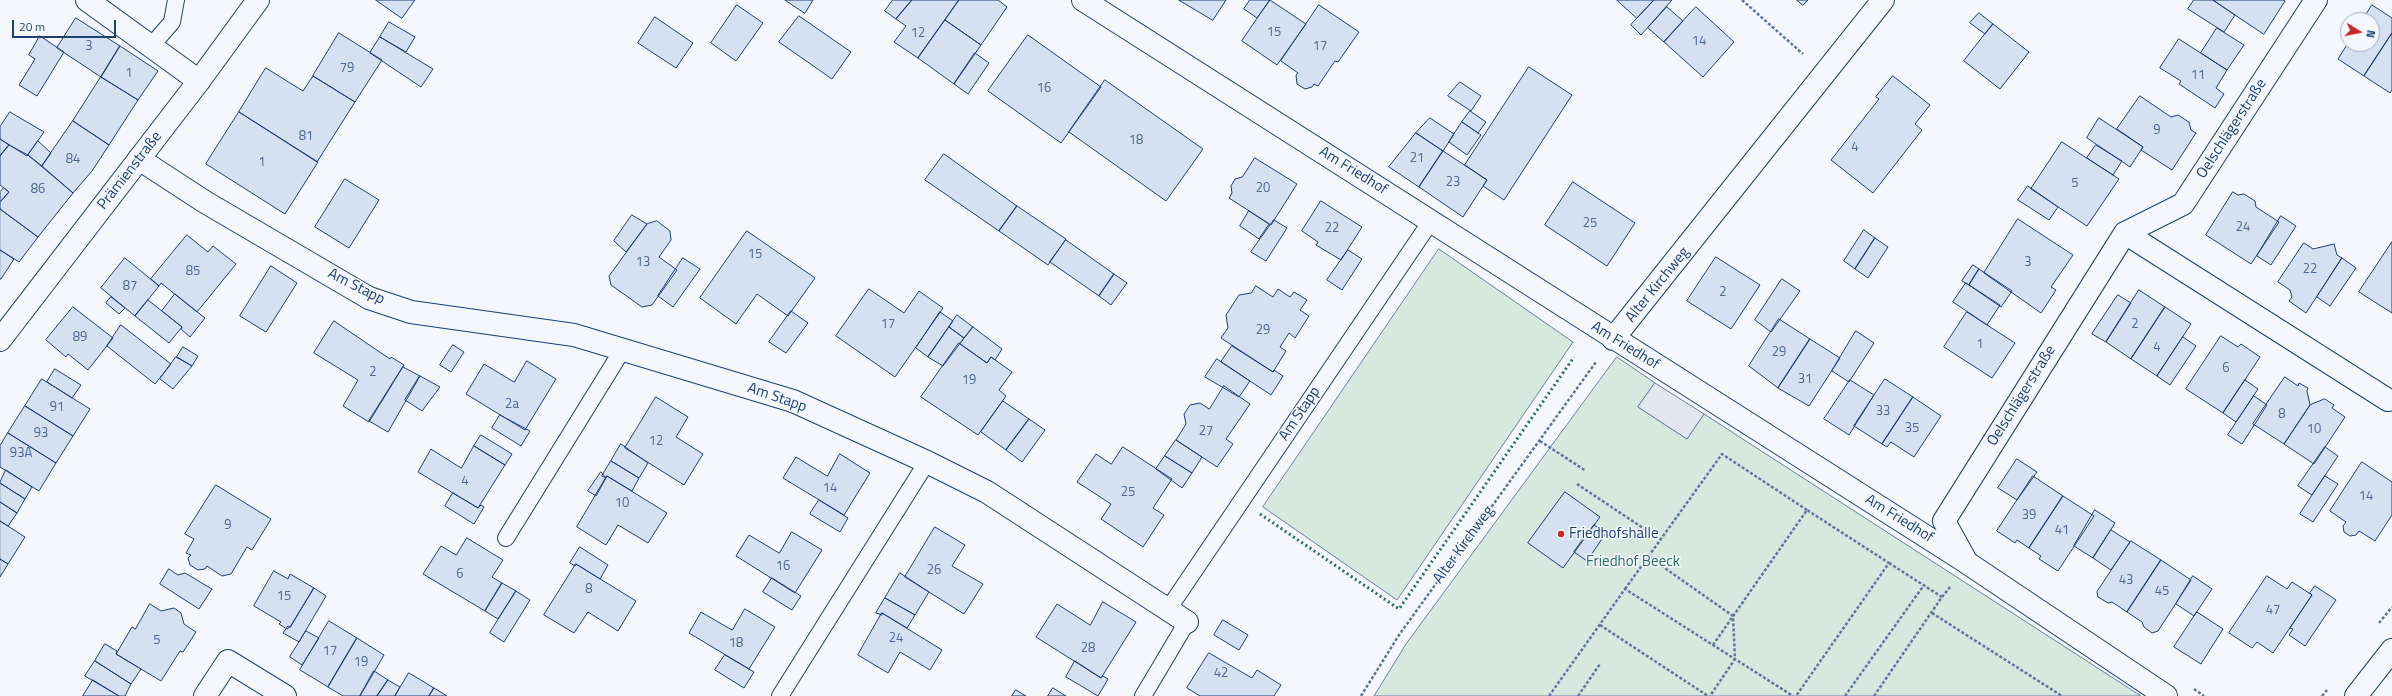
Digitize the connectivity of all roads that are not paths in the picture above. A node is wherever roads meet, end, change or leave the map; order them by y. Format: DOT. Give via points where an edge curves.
graph roads {
  1 [pos="87,0"];
  2 [pos="176,0"];
  3 [pos="258,0"];
  4 [pos="1083,0"];
  5 [pos="1883,0"];
  6 [pos="2316,0"];
  7 [pos="152,44"];
  8 [pos="199,81"];
  9 [pos="139,159"];
  10 [pos="1431,221"];
  11 [pos="2125,232"];
  12 [pos="1613,339"];
  13 [pos="0,340"];
  14 [pos="623,349"];
  15 [pos="2388,400"];
  16 [pos="927,462"];
  17 [pos="506,538"];
  18 [pos="1966,562"];
  19 [pos="1169,608"];
  20 [pos="1187,622"];
  21 [pos="2392,650"];
  22 [pos="206,696"];
  23 [pos="285,696"];
  24 [pos="780,696"];
  25 [pos="1143,696"];
  26 [pos="2166,696"];
  27 [pos="2356,696"];
  1 -- 7 [label="street"];
  2 -- 7 [label="lane" via="172,22"];
  3 -- 8 [label="street, Prämienstraße"];
  4 -- 10 [label="street, Am Friedhof"];
  5 -- 12 [label="street, Alter Kirchweg"];
  6 -- 11 [label="street, Oelschlägerstraße" via="2183,204"];
  7 -- 8 [label="street"];
  8 -- 9 [label="street, Prämienstraße"];
  9 -- 13 [label="street, Prämienstraße"];
  9 -- 14 [label="street, Am Stapp" via="205,202 370,298 412,312 574,335"];
  10 -- 12 [label="street, Am Friedhof"];
  10 -- 19 [label="lane, Am Stapp"];
  11 -- 15 [label="street"];
  11 -- 18 [label="street, Oelschlägerstraße" via="1944,521"];
  12 -- 18 [label="street, Am Friedhof"];
  14 -- 16 [label="street, Am Stapp" via="793,402"];
  14 -- 17 [label="lane"];
  16 -- 19 [label="street, Am Stapp" via="986,492"];
  16 -- 24 [label="lane"];
  18 -- 26 [label="street, Am Friedhof"];
  19 -- 20 [label="street, Am Stapp"];
  20 -- 25 [label="lane, Am Stapp"];
  21 -- 27 [label="street"];
  22 -- 23 [label="street" via="228,661"];
}
